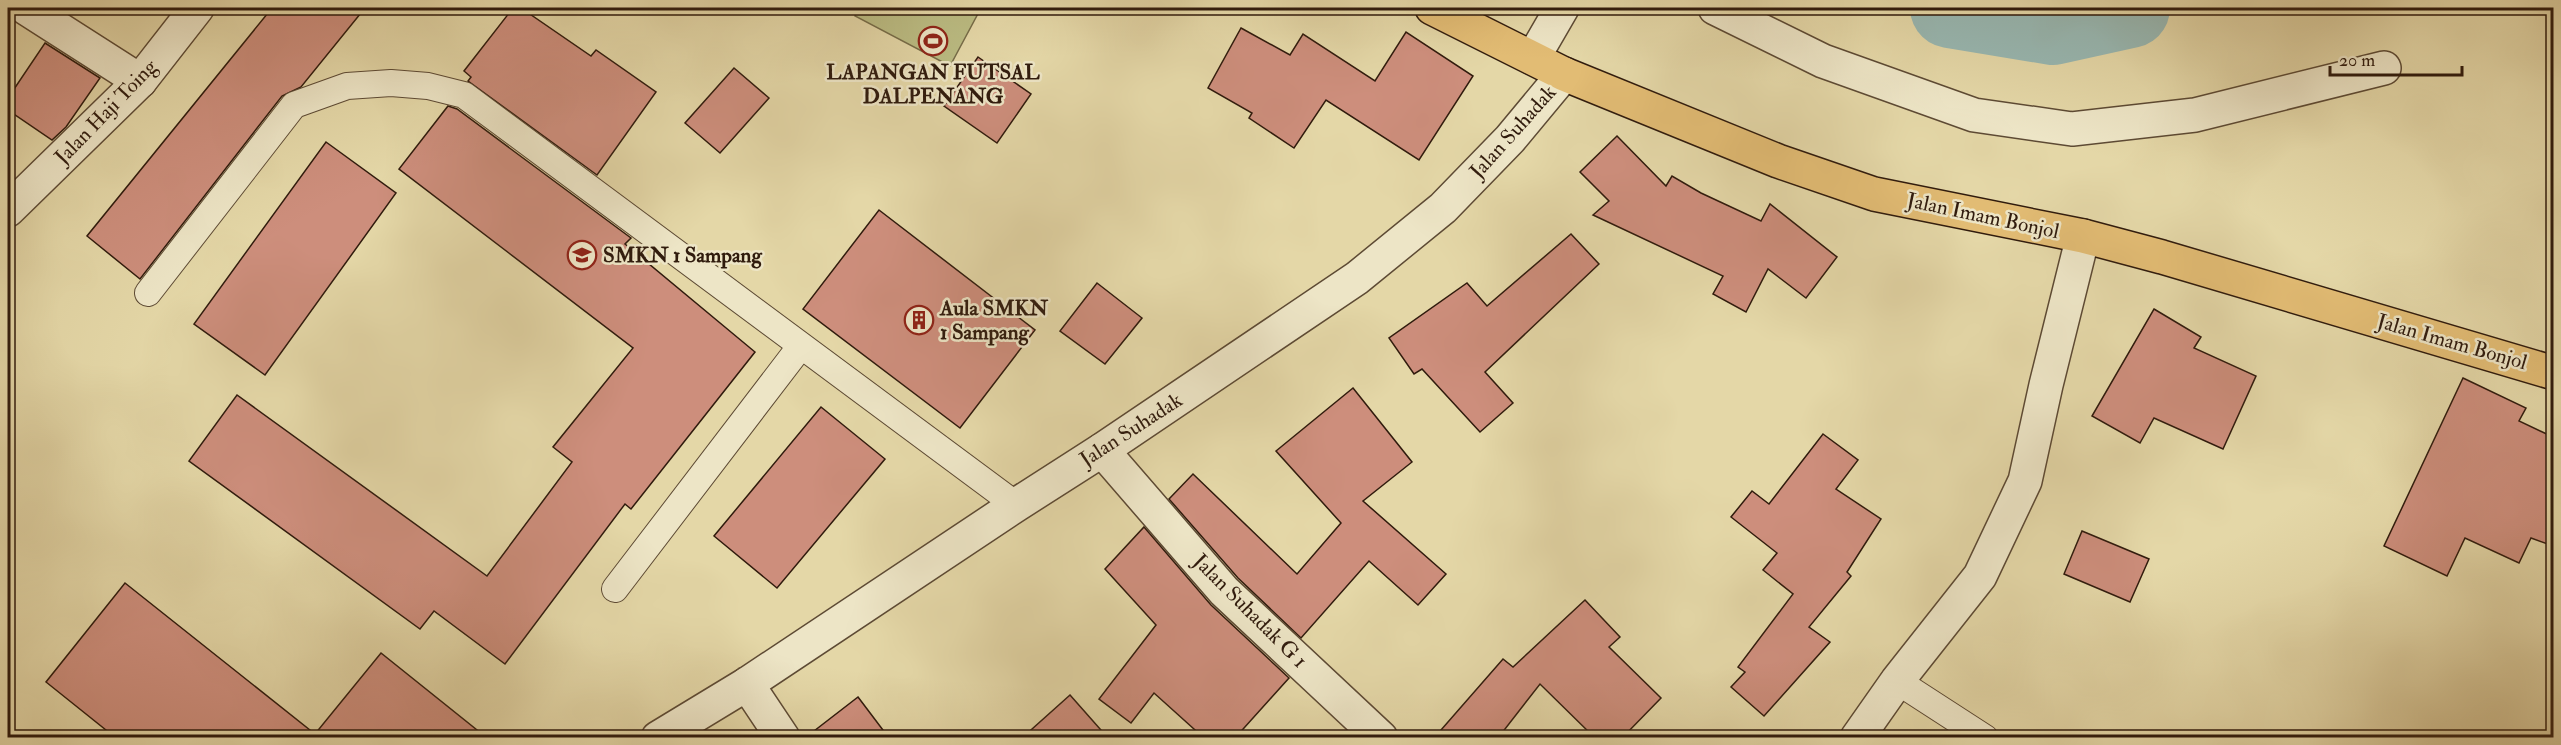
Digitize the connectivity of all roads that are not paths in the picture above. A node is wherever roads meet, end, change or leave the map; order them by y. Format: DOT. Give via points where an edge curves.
graph roads {
  1 [pos="26,8"];
  2 [pos="197,8"];
  3 [pos="1432,8"];
  4 [pos="1562,8"];
  5 [pos="1714,8"];
  6 [pos="1533,58"];
  7 [pos="2384,69"];
  8 [pos="1564,74"];
  9 [pos="140,81"];
  10 [pos="8,210"];
  11 [pos="2083,237"];
  12 [pos="148,293"];
  13 [pos="800,347"];
  14 [pos="2553,373"];
  15 [pos="1102,450"];
  16 [pos="1016,505"];
  17 [pos="615,590"];
  18 [pos="1897,681"];
  19 [pos="747,684"];
  20 [pos="658,738"];
  21 [pos="783,738"];
  22 [pos="1381,738"];
  23 [pos="1857,738"];
  24 [pos="1985,738"];
  1 -- 9 [label="street"];
  2 -- 9 [label="street, Jalan Haji Toing"];
  3 -- 6 [label="main road, Jalan Imam Bonjol"];
  4 -- 6 [label="street"];
  5 -- 7 [label="street" via="1823,61 1974,115 2072,129 2194,115"];
  6 -- 8 [label="main road, Jalan Imam Bonjol"];
  8 -- 11 [label="main road, Jalan Imam Bonjol" via="1778,161 1874,194"];
  8 -- 15 [label="street, Jalan Suhadak" via="1510,139 1443,208 1357,278"];
  9 -- 10 [label="street, Jalan Haji Toing"];
  11 -- 14 [label="main road, Jalan Imam Bonjol" via="2174,260"];
  11 -- 18 [label="street" via="2025,481 1980,576"];
  12 -- 13 [label="lane" via="294,105 347,86 428,86 464,95"];
  13 -- 16 [label="lane"];
  13 -- 17 [label="lane"];
  15 -- 16 [label="street, Jalan Suhadak"];
  15 -- 22 [label="street, Jalan Suhadak G 1" via="1224,591"];
  16 -- 19 [label="street, Jalan Suhadak"];
  18 -- 23 [label="street"];
  18 -- 24 [label="lane"];
  19 -- 20 [label="street, Jalan Suhadak"];
  19 -- 21 [label="street"];
}
